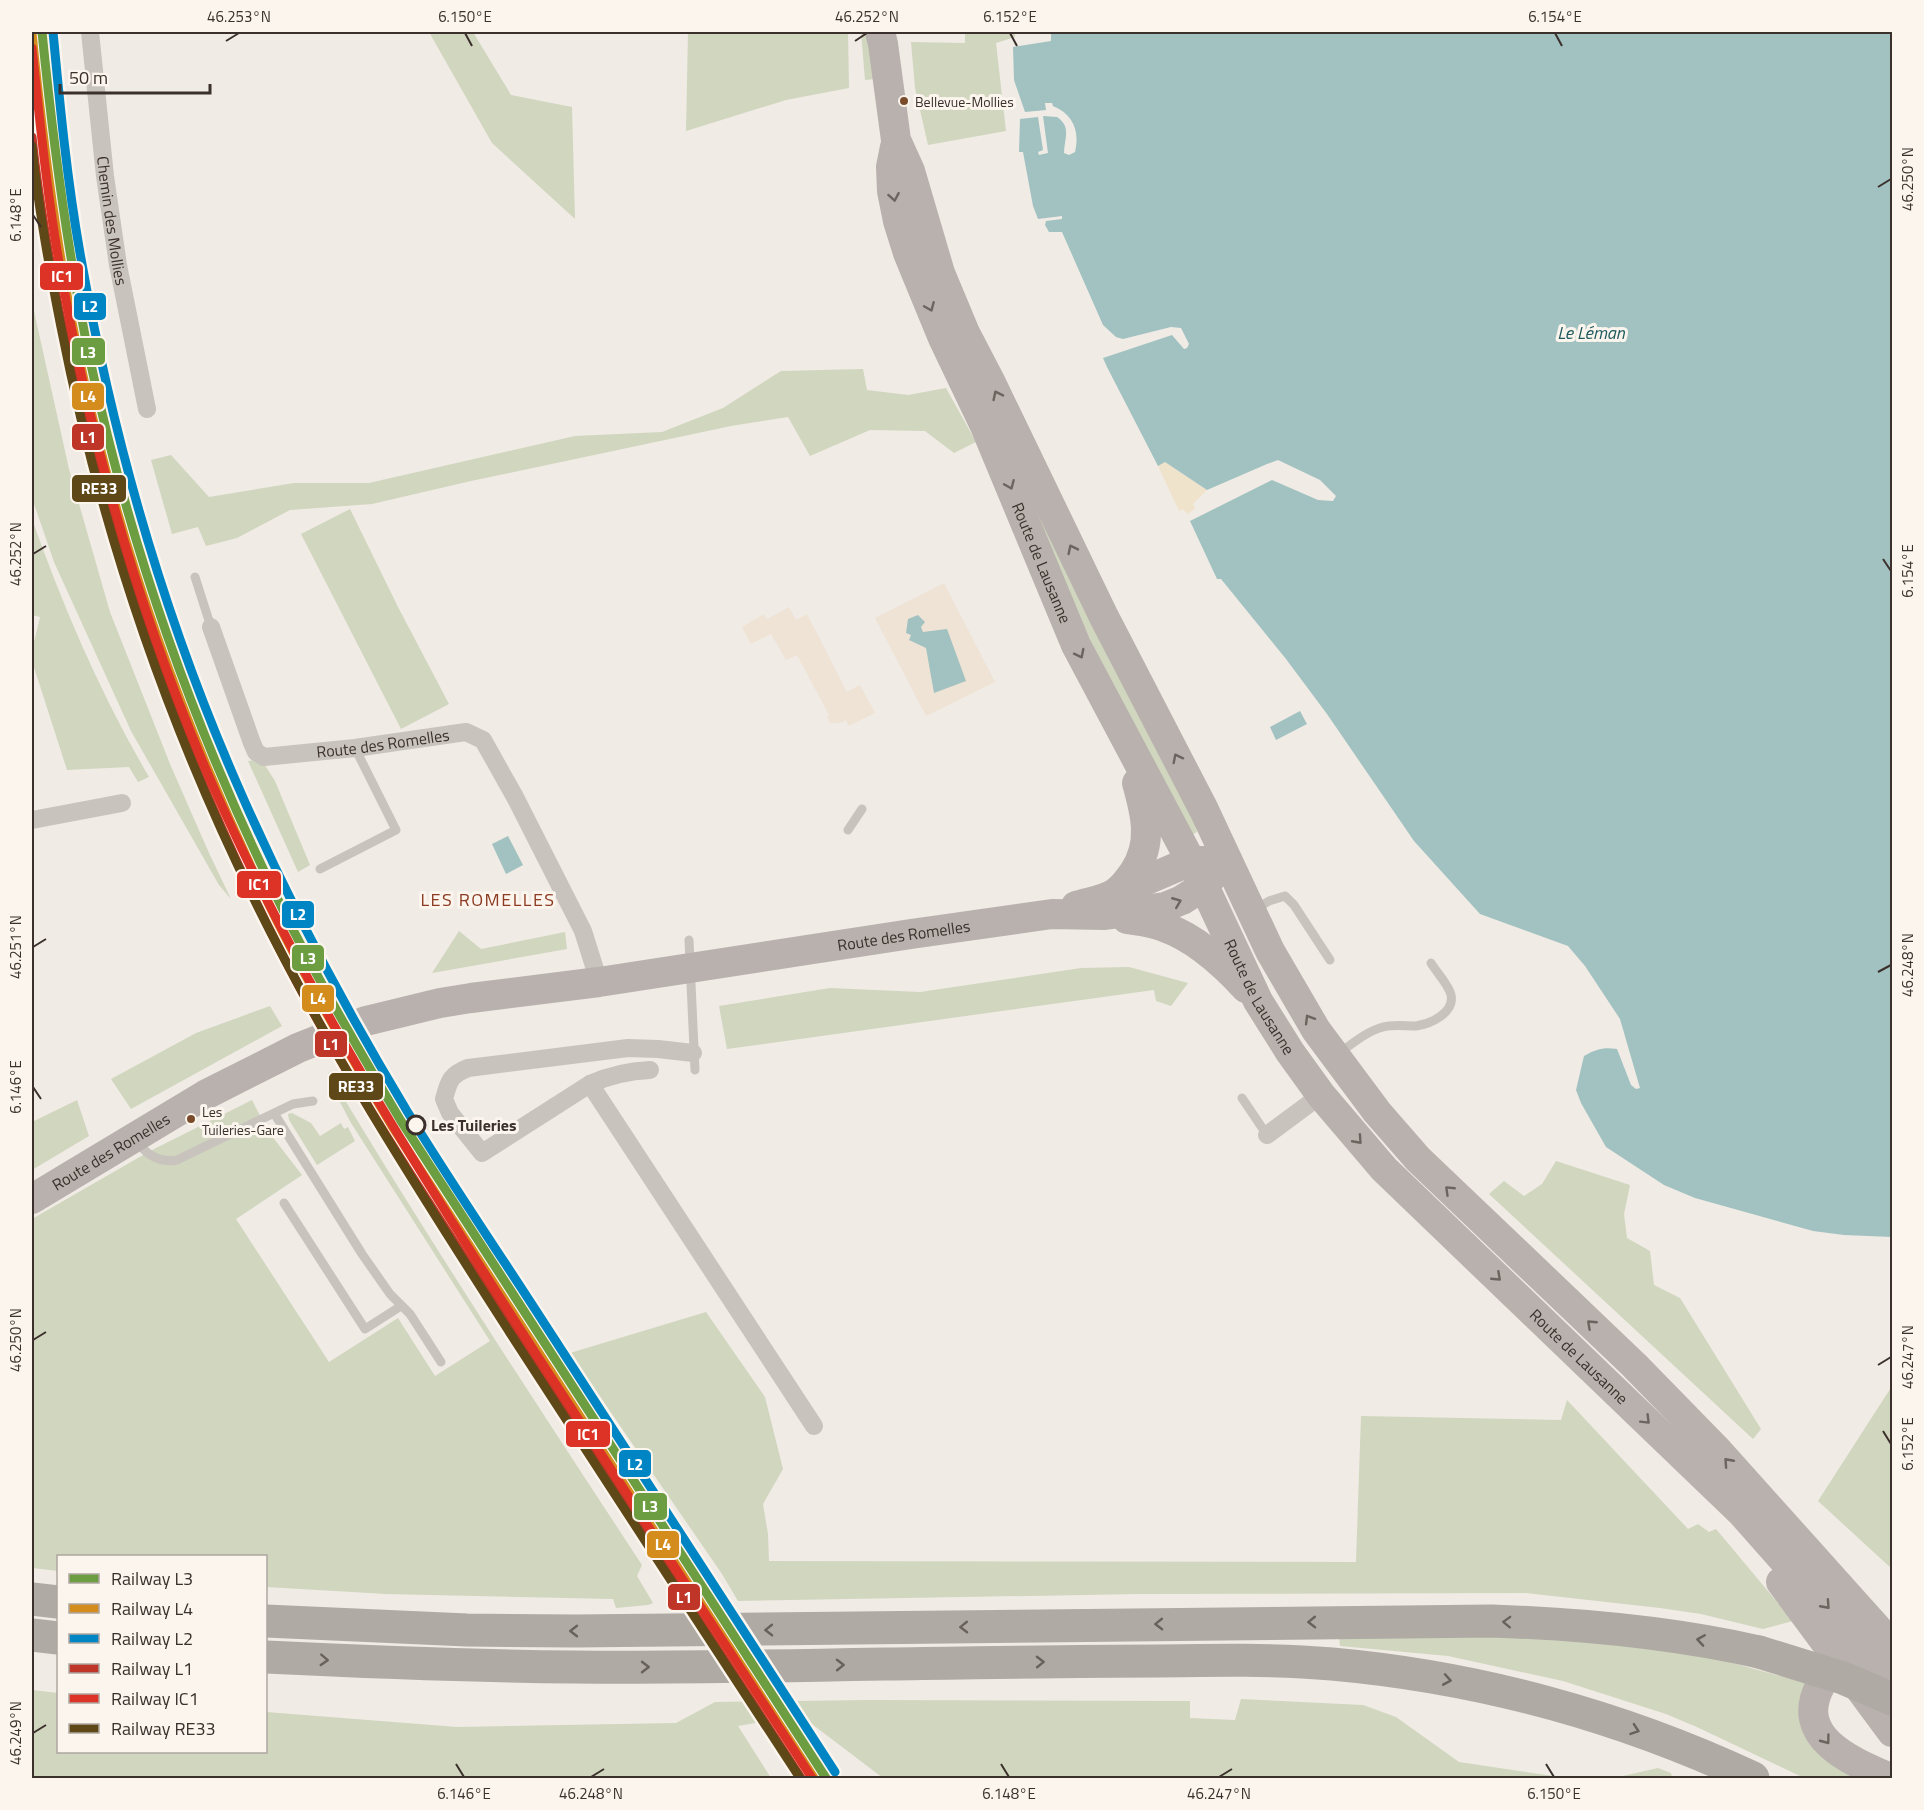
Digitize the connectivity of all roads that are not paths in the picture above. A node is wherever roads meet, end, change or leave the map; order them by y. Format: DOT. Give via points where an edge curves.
graph roads {
  1 [pos="90,32"];
  2 [pos="884,36"];
  3 [pos="896,140"];
  4 [pos="147,409"];
  5 [pos="195,577"];
  6 [pos="211,627"];
  7 [pos="1123,737"];
  8 [pos="355,748"];
  9 [pos="122,803"];
  10 [pos="862,809"];
  11 [pos="32,820"];
  12 [pos="848,830"];
  13 [pos="1226,860"];
  14 [pos="320,869"];
  15 [pos="1198,874"];
  16 [pos="1110,904"];
  17 [pos="1251,912"];
  18 [pos="690,954"];
  19 [pos="1330,960"];
  20 [pos="1431,963"];
  21 [pos="598,982"];
  22 [pos="1258,1001"];
  23 [pos="694,1061"];
  24 [pos="1341,1065"];
  25 [pos="650,1070"];
  26 [pos="590,1084"];
  27 [pos="1321,1095"];
  28 [pos="1242,1098"];
  29 [pos="313,1101"];
  30 [pos="274,1113"];
  31 [pos="1267,1135"];
  32 [pos="133,1136"];
  33 [pos="32,1198"];
  34 [pos="284,1203"];
  35 [pos="401,1306"];
  36 [pos="441,1362"];
  37 [pos="814,1426"];
  38 [pos="1698,1472"];
  39 [pos="32,1599"];
  40 [pos="1853,1599"];
  41 [pos="57,1602"];
  42 [pos="267,1621"];
  43 [pos="1893,1628"];
  44 [pos="32,1635"];
  45 [pos="57,1638"];
  46 [pos="1893,1645"];
  47 [pos="267,1657"];
  48 [pos="1893,1682"];
  49 [pos="1820,1686"];
  50 [pos="1893,1699"];
  51 [pos="1893,1732"];
  52 [pos="1753,1779"];
  53 [pos="1890,1779"];
  1 -- 4 [label="street, Chemin des Mollies" via="110,210"];
  2 -- 3 [label="main road, Route de Lausanne"];
  3 -- 7 [label="main road, Route de Lausanne, one-way" via="892,191 908,253 985,426 1067,627"];
  13 -- 3 [label="main road, Route de Lausanne, one-way" via="965,333 940,273 910,171"];
  5 -- 6 [label="lane"];
  6 -- 8 [label="street, Route des Romelles" via="256,752 264,757"];
  7 -- 15 [label="main road, Route de Lausanne"];
  7 -- 16 [label="main road" via="1147,829 1141,860"];
  8 -- 14 [label="lane" via="396,830"];
  8 -- 21 [label="street, Route des Romelles" via="466,732 483,740 583,931"];
  9 -- 11 [label="street"];
  10 -- 12 [label="lane"];
  13 -- 15 [label="main road"];
  13 -- 17 [label="main road, Route de Lausanne"];
  15 -- 16 [label="main road"];
  15 -- 22 [label="main road, Route de Lausanne"];
  16 -- 18 [label="main road, Route des Romelles" via="1052,914"];
  16 -- 22 [label="main road, one-way" via="1187,937"];
  17 -- 19 [label="lane" via="1285,896"];
  24 -- 17 [label="main road, Route de Lausanne, one-way" via="1284,976"];
  18 -- 21 [label="main road, Route des Romelles"];
  18 -- 23 [label="lane"];
  20 -- 24 [label="lane" via="1450,992 1451,1002 1445,1012 1418,1026 1374,1030"];
  21 -- 32 [label="main road, Route des Romelles" via="440,1003 366,1021 253,1070"];
  22 -- 27 [label="main road, Route de Lausanne"];
  23 -- 26 [label="street" via="658,1049 627,1048 468,1068 455,1073 444,1099 450,1113 482,1153"];
  24 -- 27 [label="main road"];
  40 -- 24 [label="main road, Route de Lausanne, one-way" via="1634,1365 1418,1159"];
  25 -- 26 [label="street" via="608,1076"];
  26 -- 37 [label="street"];
  27 -- 31 [label="street"];
  27 -- 38 [label="main road, Route de Lausanne, one-way" via="1401,1185"];
  28 -- 31 [label="lane"];
  29 -- 30 [label="lane" via="296,1102"];
  30 -- 32 [label="lane" via="177,1161 153,1158"];
  30 -- 35 [label="lane" via="362,1254"];
  32 -- 33 [label="main road, Route des Romelles"];
  34 -- 35 [label="lane" via="365,1329"];
  35 -- 36 [label="lane"];
  38 -- 48 [label="main road, Route de Lausanne, one-way" via="1743,1513"];
  38 -- 51 [label="main road" via="1736,1528"];
  39 -- 41 [label="highway"];
  40 -- 43 [label="main road"];
  40 -- 46 [label="main road, Route de Lausanne"];
  50 -- 42 [label="highway, one-way, bridge" via="1801,1664 1707,1640 1599,1627 1492,1621 576,1631"];
  44 -- 45 [label="highway"];
  47 -- 52 [label="highway, one-way" via="578,1667 1220,1660 1330,1664 1508,1692 1661,1739"];
  49 -- 53 [label="main road, one-way" via="1814,1701 1815,1716 1828,1744 1846,1758"];
}
